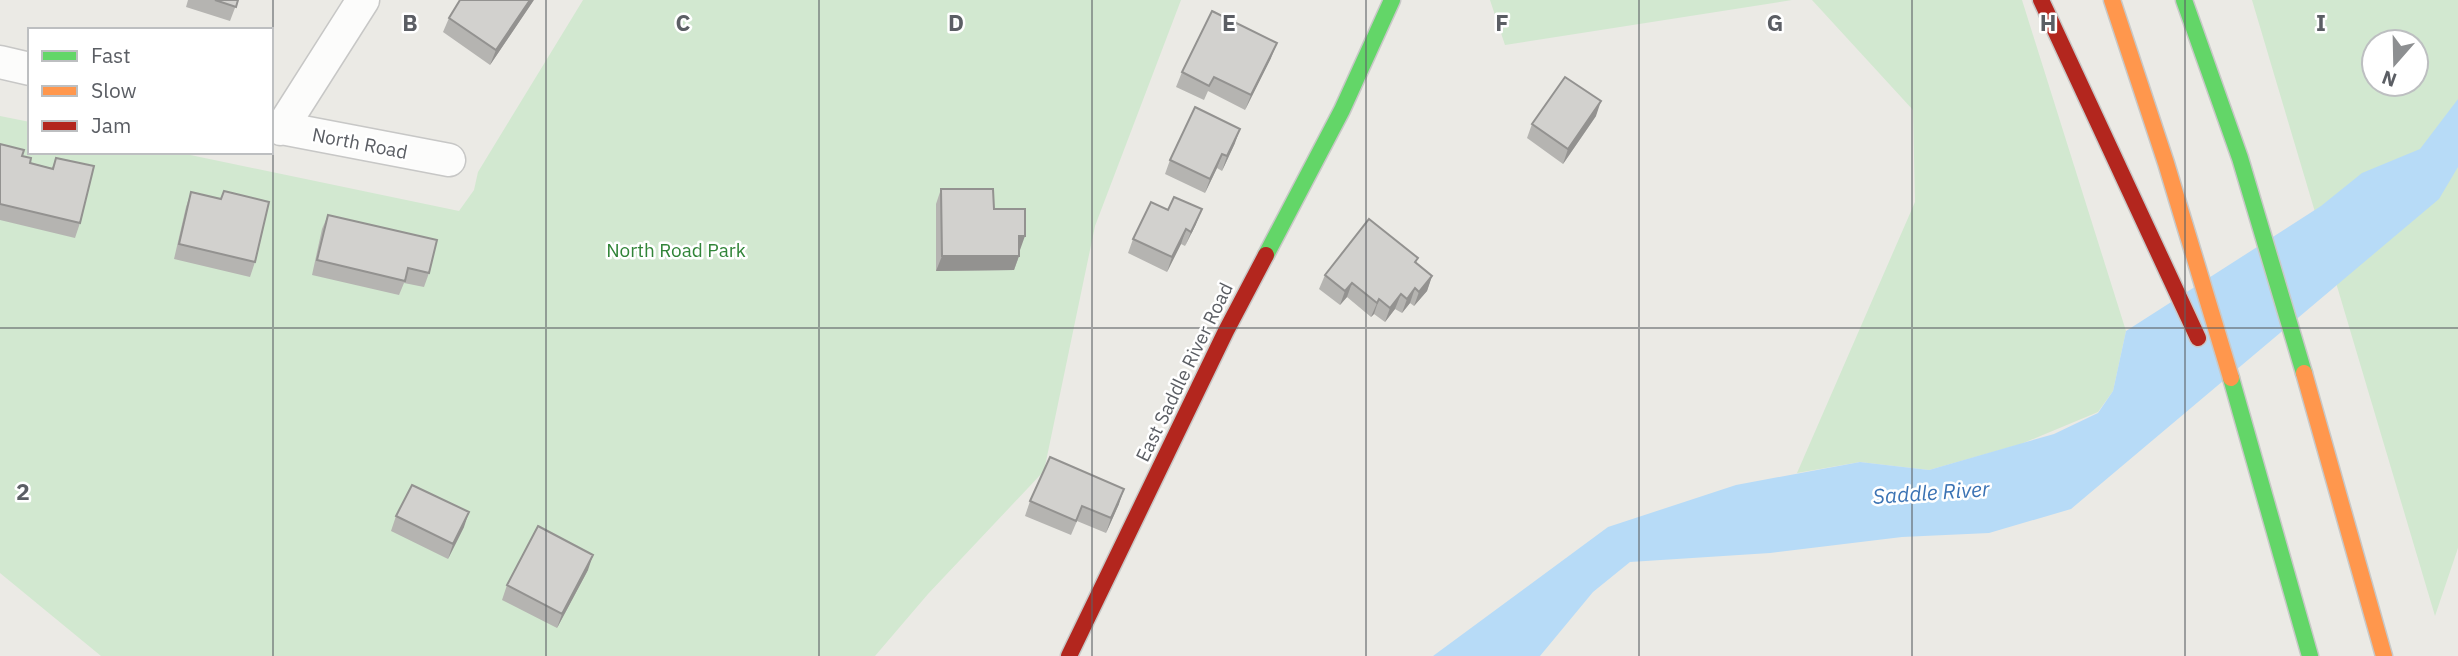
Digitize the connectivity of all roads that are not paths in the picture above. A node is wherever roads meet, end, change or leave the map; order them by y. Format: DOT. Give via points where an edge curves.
graph roads {
  1 [pos="363,0"];
  2 [pos="1392,0"];
  3 [pos="2041,0"];
  4 [pos="2112,0"];
  5 [pos="2184,0"];
  6 [pos="1395,33"];
  7 [pos="2220,53"];
  8 [pos="0,62"];
  9 [pos="28,69"];
  10 [pos="1342,110"];
  11 [pos="276,127"];
  12 [pos="2240,159"];
  13 [pos="449,160"];
  14 [pos="2252,450"];
  15 [pos="1069,656"];
  16 [pos="2310,656"];
  17 [pos="2385,656"];
  1 -- 11 [label="street"];
  2 -- 10 [label="main road, East Saddle River Road"];
  3 -- 14 [label="main road"];
  4 -- 14 [label="main road"];
  5 -- 12 [label="main road"];
  6 -- 10 [label="main road, East Saddle River Road"];
  7 -- 12 [label="main road"];
  8 -- 9 [label="street"];
  10 -- 15 [label="main road, East Saddle River Road" via="1226,331"];
  11 -- 13 [label="street, North Road"];
  12 -- 17 [label="main road"];
  14 -- 16 [label="main road"];
}
